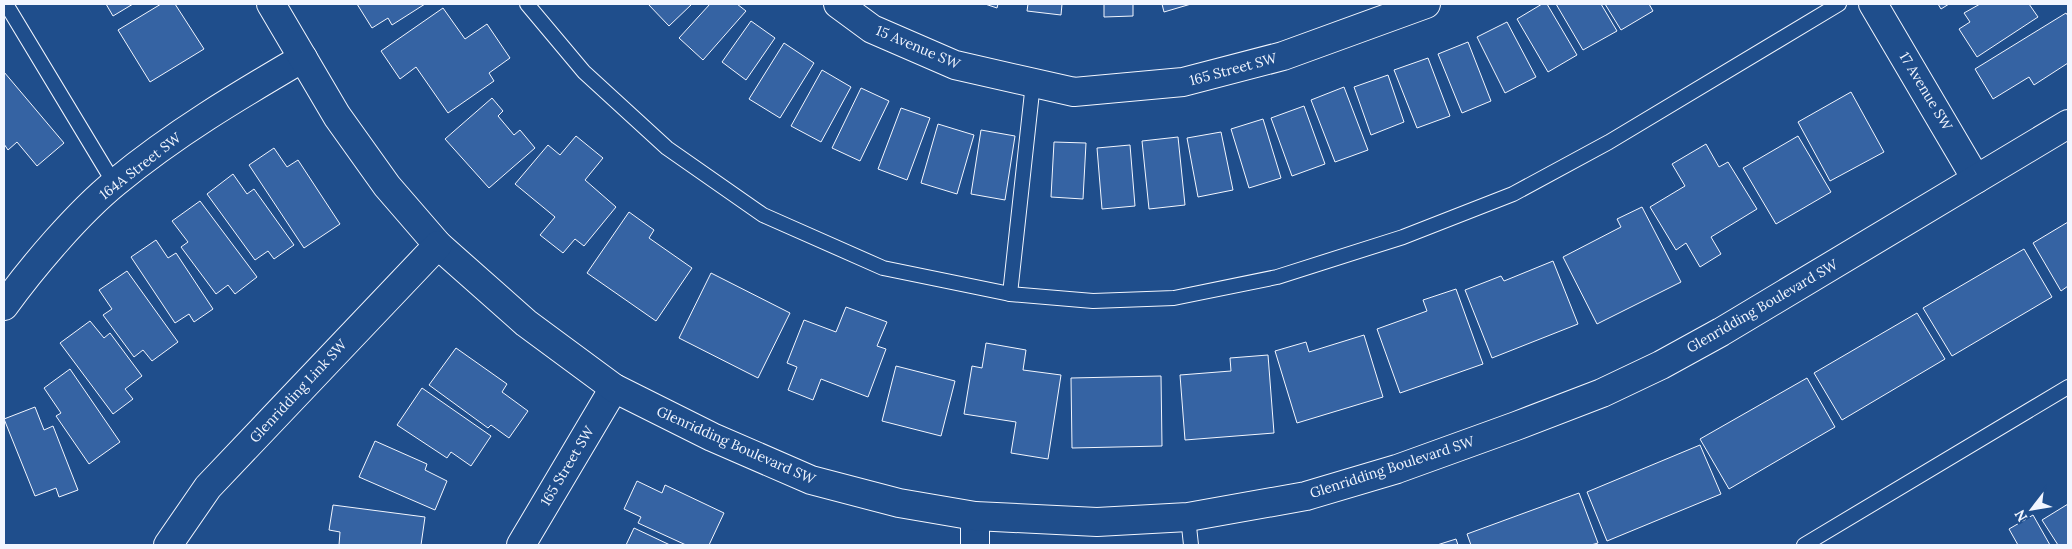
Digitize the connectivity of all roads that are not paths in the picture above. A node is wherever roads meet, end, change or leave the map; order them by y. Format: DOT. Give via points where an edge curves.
graph roads {
  1 [pos="6,4"];
  2 [pos="271,4"];
  3 [pos="527,4"];
  4 [pos="838,4"];
  5 [pos="1426,4"];
  6 [pos="1839,4"];
  7 [pos="1873,4"];
  8 [pos="303,58"];
  9 [pos="1033,83"];
  10 [pos="2068,124"];
  11 [pos="1976,179"];
  12 [pos="114,183"];
  13 [pos="438,245"];
  14 [pos="1010,294"];
  15 [pos="4,306"];
  16 [pos="2068,387"];
  17 [pos="614,388"];
  18 [pos="975,516"];
  19 [pos="1188,517"];
  20 [pos="1825,540"];
  21 [pos="168,545"];
  22 [pos="521,545"];
  23 [pos="975,545"];
  24 [pos="1191,545"];
  25 [pos="1804,545"];
  1 -- 12 [label="lane"];
  2 -- 8 [label="street, Glenridding Boulevard SW"];
  3 -- 14 [label="lane" via="584,72 666,148 763,215 883,268"];
  4 -- 9 [label="street, 15 Avenue SW" via="872,29 955,65"];
  5 -- 9 [label="street, 165 Street SW" via="1283,56 1184,82 1074,92"];
  6 -- 14 [label="lane" via="1608,142 1514,194 1403,238 1277,277 1174,298 1093,301"];
  7 -- 11 [label="street, 17 Avenue SW"];
  8 -- 12 [label="street, 164A Street SW" via="215,109"];
  8 -- 13 [label="street, Glenridding Boulevard SW" via="337,116 387,186"];
  9 -- 14 [label="lane"];
  10 -- 11 [label="street, Glenridding Boulevard SW"];
  11 -- 19 [label="street, Glenridding Boulevard SW" via="1721,332 1602,393 1388,472 1306,496"];
  12 -- 15 [label="street, 164A Street SW" via="54,245"];
  13 -- 17 [label="street, Glenridding Boulevard SW" via="526,324"];
  13 -- 21 [label="street, Glenridding Link SW" via="208,487"];
  16 -- 20 [label="lane"];
  17 -- 18 [label="street, Glenridding Boulevard SW" via="712,437 811,480 899,503"];
  17 -- 22 [label="street, 165 Street SW"];
  18 -- 19 [label="street, Glenridding Boulevard SW" via="1097,522"];
  18 -- 23 [label="street"];
  19 -- 24 [label="lane"];
  20 -- 25 [label="lane"];
}
